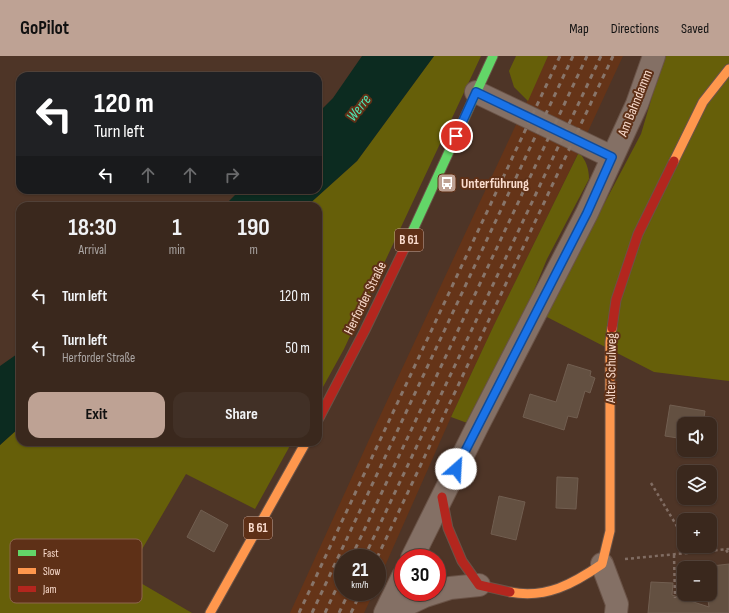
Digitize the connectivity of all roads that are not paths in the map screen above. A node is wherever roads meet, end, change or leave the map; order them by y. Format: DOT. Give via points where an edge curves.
graph roads {
  1 [pos="493,56"];
  2 [pos="654,56"];
  3 [pos="729,69"];
  4 [pos="476,92"];
  5 [pos="612,157"];
  6 [pos="322,413"];
  7 [pos="304,446"];
  8 [pos="442,497"];
  9 [pos="416,549"];
  10 [pos="602,564"];
  11 [pos="480,585"];
  12 [pos="394,594"];
  13 [pos="210,613"];
  14 [pos="385,613"];
  15 [pos="389,613"];
  16 [pos="616,613"];
  1 -- 4 [label="street, Herforder Straße / B 61"];
  2 -- 5 [label="street, Am Bahndamm" via="637,104"];
  3 -- 10 [label="street, Alter Schulweg" via="703,102 682,144 638,234 616,300 610,342 610,531"];
  4 -- 5 [label="street"];
  4 -- 6 [label="street, Herforder Straße / B 61" via="404,252"];
  5 -- 8 [label="street, Am Bahndamm" via="587,213"];
  7 -- 13 [label="street, B 61"];
  8 -- 9 [label="street, Am Bahndamm"];
  8 -- 11 [label="street" via="448,528 462,561"];
  10 -- 11 [label="street" via="561,588 536,594 517,593"];
  10 -- 16 [label="street" via="617,604"];
  11 -- 15 [label="street" via="450,588"];
  12 -- 14 [label="street"];
}
